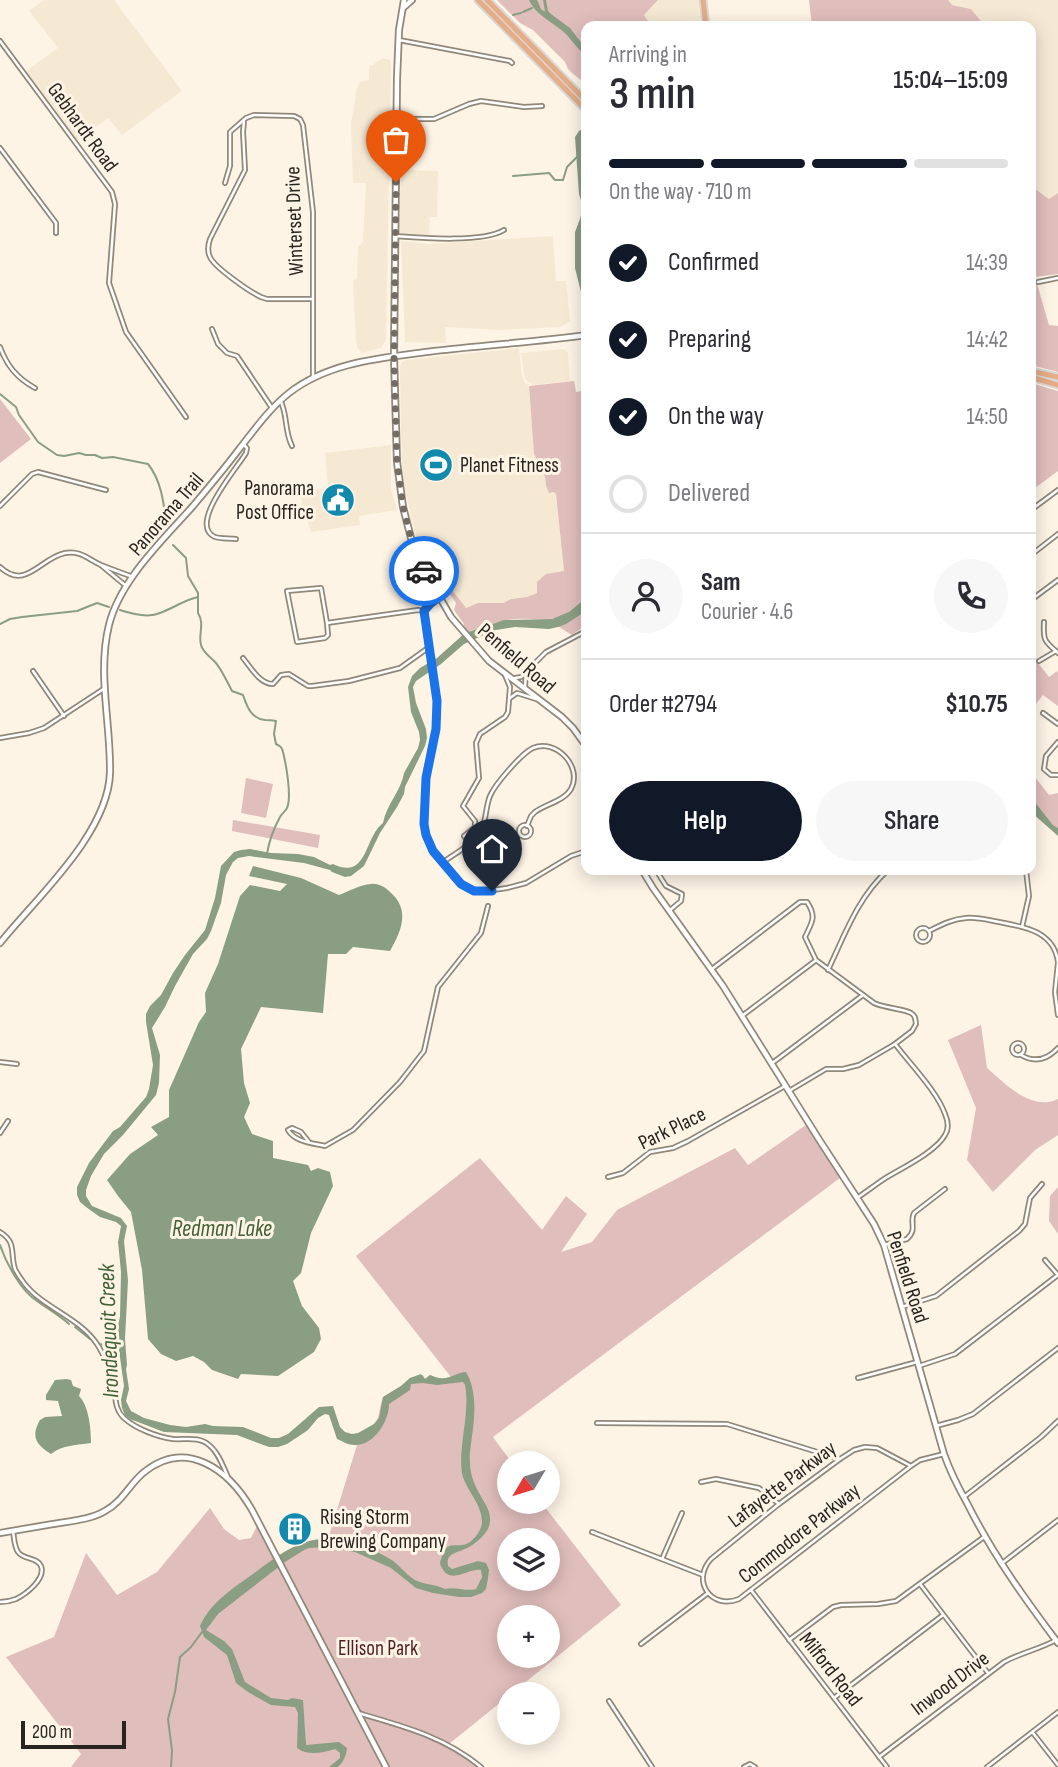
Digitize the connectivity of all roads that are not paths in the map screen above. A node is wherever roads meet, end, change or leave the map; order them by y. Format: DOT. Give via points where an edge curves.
graph roads {
  1 [pos="404,0"];
  2 [pos="412,0"];
  3 [pos="478,0"];
  4 [pos="487,0"];
  5 [pos="703,0"];
  6 [pos="403,8"];
  7 [pos="705,21"];
  8 [pos="399,40"];
  9 [pos="0,41"];
  10 [pos="512,63"];
  11 [pos="581,95"];
  12 [pos="581,105"];
  13 [pos="542,106"];
  14 [pos="246,118"];
  15 [pos="397,119"];
  16 [pos="0,148"];
  17 [pos="225,183"];
  18 [pos="503,230"];
  19 [pos="56,233"];
  20 [pos="395,236"];
  21 [pos="1058,278"];
  22 [pos="1038,282"];
  23 [pos="312,299"];
  24 [pos="212,329"];
  25 [pos="581,335"];
  26 [pos="0,347"];
  27 [pos="394,356"];
  28 [pos="1036,371"];
  29 [pos="1058,377"];
  30 [pos="313,378"];
  31 [pos="1036,378"];
  32 [pos="1058,384"];
  33 [pos="36,388"];
  34 [pos="280,400"];
  35 [pos="272,408"];
  36 [pos="186,417"];
  37 [pos="243,444"];
  38 [pos="292,446"];
  39 [pos="1058,489"];
  40 [pos="106,491"];
  41 [pos="0,506"];
  42 [pos="1036,506"];
  43 [pos="1058,534"];
  44 [pos="236,539"];
  45 [pos="1036,551"];
  46 [pos="99,564"];
  47 [pos="0,567"];
  48 [pos="133,577"];
  49 [pos="1058,580"];
  50 [pos="126,586"];
  51 [pos="1036,596"];
  52 [pos="439,597"];
  53 [pos="424,611"];
  54 [pos="1044,622"];
  55 [pos="327,623"];
  56 [pos="581,634"];
  57 [pos="428,648"];
  58 [pos="1057,652"];
  59 [pos="243,658"];
  60 [pos="1039,661"];
  61 [pos="33,671"];
  62 [pos="504,673"];
  63 [pos="526,673"];
  64 [pos="510,678"];
  65 [pos="105,688"];
  66 [pos="527,691"];
  67 [pos="510,698"];
  68 [pos="537,699"];
  69 [pos="1043,713"];
  70 [pos="64,716"];
  71 [pos="1058,724"];
  72 [pos="0,738"];
  73 [pos="581,740"];
  74 [pos="1058,742"];
  75 [pos="1058,775"];
  76 [pos="527,826"];
  77 [pos="469,843"];
  78 [pos="581,853"];
  79 [pos="442,863"];
  80 [pos="645,875"];
  81 [pos="659,875"];
  82 [pos="883,875"];
  83 [pos="1027,875"];
  84 [pos="488,906"];
  85 [pos="669,911"];
  86 [pos="1022,927"];
  87 [pos="929,931"];
  88 [pos="0,943"];
  89 [pos="816,960"];
  90 [pos="1058,963"];
  91 [pos="712,969"];
  92 [pos="828,970"];
  93 [pos="863,995"];
  94 [pos="1058,1015"];
  95 [pos="742,1016"];
  96 [pos="895,1044"];
  97 [pos="1058,1048"];
  98 [pos="1021,1055"];
  99 [pos="0,1062"];
  100 [pos="771,1064"];
  101 [pos="17,1065"];
  102 [pos="785,1086"];
  103 [pos="789,1091"];
  104 [pos="8,1121"];
  105 [pos="0,1133"];
  106 [pos="309,1142"];
  107 [pos="608,1177"];
  108 [pos="1042,1184"];
  109 [pos="945,1189"];
  110 [pos="857,1198"];
  111 [pos="0,1232"];
  112 [pos="884,1245"];
  113 [pos="1045,1260"];
  114 [pos="1058,1275"];
  115 [pos="902,1307"];
  116 [pos="1058,1349"];
  117 [pos="918,1364"];
  118 [pos="858,1378"];
  119 [pos="1058,1421"];
  120 [pos="597,1423"];
  121 [pos="936,1426"];
  122 [pos="944,1454"];
  123 [pos="840,1458"];
  124 [pos="911,1466"];
  125 [pos="228,1477"];
  126 [pos="701,1482"];
  127 [pos="964,1497"];
  128 [pos="779,1504"];
  129 [pos="682,1513"];
  130 [pos="1058,1520"];
  131 [pos="13,1531"];
  132 [pos="592,1532"];
  133 [pos="0,1533"];
  134 [pos="985,1536"];
  135 [pos="662,1559"];
  136 [pos="1001,1564"];
  137 [pos="703,1575"];
  138 [pos="920,1584"];
  139 [pos="751,1590"];
  140 [pos="708,1593"];
  141 [pos="0,1602"];
  142 [pos="943,1615"];
  143 [pos="789,1640"];
  144 [pos="1055,1640"];
  145 [pos="641,1644"];
  146 [pos="988,1673"];
  147 [pos="834,1698"];
  148 [pos="609,1701"];
  149 [pos="1058,1712"];
  150 [pos="358,1713"];
  151 [pos="1032,1732"];
  152 [pos="879,1757"];
  153 [pos="1058,1765"];
  154 [pos="990,1766"];
  155 [pos="386,1767"];
  156 [pos="481,1767"];
  157 [pos="652,1767"];
  158 [pos="744,1767"];
  159 [pos="755,1767"];
  160 [pos="887,1767"];
  1 -- 6 [label="street, Penfield Road"];
  2 -- 6 [label="street"];
  3 -- 12 [label="main road"];
  4 -- 11 [label="main road"];
  5 -- 7 [label="main road"];
  6 -- 8 [label="street, Penfield Road"];
  8 -- 10 [label="street"];
  8 -- 15 [label="street, Penfield Road"];
  9 -- 36 [label="street, Gebhardt Road" via="112,192 109,283 126,332"];
  13 -- 15 [label="street" via="481,101 434,118"];
  14 -- 17 [label="street" via="230,132"];
  14 -- 23 [label="street, Winterset Drive" via="294,116 302,122 313,212"];
  14 -- 23 [label="street" via="245,170 210,239 209,256 261,297"];
  15 -- 20 [label="street, Penfield Road"];
  16 -- 19 [label="street" via="56,223"];
  18 -- 20 [label="street" via="445,239"];
  20 -- 27 [label="street, Penfield Road"];
  21 -- 22 [label="street"];
  23 -- 30 [label="street, Winterset Drive"];
  24 -- 35 [label="street" via="218,344 237,356"];
  25 -- 27 [label="street, Panorama Trail"];
  26 -- 33 [label="street" via="12,371"];
  27 -- 30 [label="street, Panorama Trail" via="347,365"];
  27 -- 52 [label="street, Penfield Road" via="400,492 412,541"];
  28 -- 29 [label="main road"];
  30 -- 34 [label="street, Panorama Trail"];
  31 -- 32 [label="main road"];
  34 -- 35 [label="street, Panorama Trail"];
  34 -- 38 [label="street"];
  35 -- 37 [label="street, Panorama Trail"];
  37 -- 44 [label="street" via="246,453 219,491 206,522 212,536"];
  37 -- 48 [label="street, Panorama Trail"];
  39 -- 42 [label="street"];
  40 -- 41 [label="street" via="38,472"];
  43 -- 45 [label="street"];
  46 -- 47 [label="street" via="70,552 23,575"];
  46 -- 48 [label="street"];
  46 -- 50 [label="street"];
  48 -- 50 [label="street, Panorama Trail"];
  49 -- 51 [label="street"];
  50 -- 65 [label="street, Panorama Trail" via="107,634"];
  52 -- 53 [label="street"];
  52 -- 62 [label="street, Penfield Road" via="477,649"];
  53 -- 55 [label="street"];
  53 -- 57 [label="street"];
  54 -- 58 [label="street" via="1043,637"];
  55 -- 55 [label="street" via="322,590 286,591 298,642 325,638"];
  56 -- 63 [label="street" via="546,652"];
  57 -- 59 [label="street" via="400,667 312,686 289,674 273,684 265,683"];
  57 -- 79 [label="street" via="437,701 424,824 429,844"];
  58 -- 60 [label="street"];
  61 -- 70 [label="street"];
  62 -- 64 [label="street, Penfield Road"];
  62 -- 67 [label="street"];
  63 -- 64 [label="street"];
  63 -- 66 [label="street"];
  64 -- 66 [label="street, Penfield Road"];
  65 -- 70 [label="street"];
  65 -- 88 [label="street, Panorama Trail" via="110,774 104,801 70,860"];
  66 -- 68 [label="street, Penfield Road"];
  67 -- 68 [label="street" via="517,693"];
  67 -- 77 [label="street" via="505,717 476,743 479,778 463,806 475,821 475,827 464,836"];
  68 -- 73 [label="street, Penfield Road" via="569,724"];
  69 -- 71 [label="street"];
  70 -- 72 [label="street" via="35,732"];
  74 -- 75 [label="street" via="1046,756 1044,769"];
  76 -- 77 [label="street" via="535,812 565,796 572,786 570,763 548,747 526,753 494,789 482,829"];
  77 -- 79 [label="street"];
  78 -- 79 [label="street" via="526,883 486,891 466,887"];
  80 -- 85 [label="street, Penfield Road"];
  81 -- 85 [label="street" via="666,886 682,894"];
  82 -- 92 [label="street" via="856,909"];
  83 -- 86 [label="street" via="1029,896"];
  84 -- 106 [label="street" via="481,933 438,987 424,1051 353,1130 325,1146"];
  85 -- 91 [label="street, Penfield Road"];
  86 -- 87 [label="street" via="964,918"];
  86 -- 90 [label="street" via="1047,939"];
  87 -- 87 [label="street" via="928,942 917,939 920,929"];
  89 -- 91 [label="street" via="805,937 813,911 807,902 800,902"];
  89 -- 92 [label="street"];
  89 -- 95 [label="street"];
  90 -- 94 [label="street"];
  91 -- 95 [label="street, Penfield Road"];
  92 -- 93 [label="street"];
  93 -- 96 [label="street" via="914,1017 915,1027"];
  93 -- 100 [label="street"];
  95 -- 100 [label="street, Penfield Road"];
  96 -- 103 [label="street" via="851,1068 826,1069"];
  96 -- 110 [label="street" via="939,1102 947,1130 936,1146"];
  97 -- 98 [label="street" via="1042,1059"];
  99 -- 101 [label="street"];
  100 -- 102 [label="street, Penfield Road"];
  102 -- 103 [label="street, Penfield Road"];
  102 -- 107 [label="street, Park Place" via="688,1141 650,1152 623,1174"];
  103 -- 110 [label="street, Penfield Road"];
  104 -- 105 [label="street"];
  106 -- 106 [label="street" via="295,1138 288,1130 298,1130"];
  108 -- 115 [label="street" via="1033,1192 1025,1224 1014,1236 939,1294"];
  109 -- 112 [label="street" via="914,1213 909,1237"];
  110 -- 112 [label="street, Penfield Road"];
  111 -- 125 [label="street" via="9,1239 15,1269 24,1284 97,1345 124,1418 162,1437 207,1443"];
  112 -- 115 [label="street, Penfield Road"];
  113 -- 114 [label="street"];
  114 -- 117 [label="street" via="952,1356"];
  115 -- 117 [label="street, Penfield Road"];
  116 -- 121 [label="street" via="973,1413"];
  117 -- 118 [label="street"];
  117 -- 121 [label="street, Penfield Road"];
  119 -- 127 [label="street"];
  120 -- 123 [label="street" via="727,1424"];
  121 -- 122 [label="street, Penfield Road"];
  122 -- 124 [label="street, Commodore Parkway"];
  122 -- 127 [label="street, Penfield Road"];
  123 -- 124 [label="street, Lafayette Parkway" via="871,1447"];
  123 -- 128 [label="street, Lafayette Parkway"];
  124 -- 139 [label="street, Commodore Parkway"];
  125 -- 131 [label="street" via="205,1463 168,1460 145,1471 118,1502 100,1514"];
  125 -- 150 [label="street" via="247,1501"];
  126 -- 128 [label="street" via="716,1479 759,1488"];
  127 -- 134 [label="street, Penfield Road"];
  128 -- 137 [label="street, Lafayette Parkway" via="711,1559"];
  129 -- 135 [label="street"];
  130 -- 136 [label="street"];
  131 -- 133 [label="street"];
  131 -- 141 [label="street" via="19,1553 40,1563 42,1570 25,1593"];
  132 -- 135 [label="street"];
  134 -- 136 [label="street, Penfield Road"];
  134 -- 138 [label="street"];
  135 -- 137 [label="street"];
  136 -- 144 [label="street, Penfield Road"];
  137 -- 140 [label="street"];
  138 -- 142 [label="street"];
  138 -- 143 [label="street" via="893,1602 833,1607"];
  139 -- 140 [label="street, Commodore Parkway" via="727,1602"];
  139 -- 143 [label="street, Milford Road"];
  140 -- 145 [label="street"];
  142 -- 146 [label="street"];
  142 -- 147 [label="street"];
  143 -- 147 [label="street, Milford Road"];
  144 -- 146 [label="street, Inwood Drive"];
  146 -- 152 [label="street, Inwood Drive"];
  147 -- 152 [label="street, Milford Road"];
  148 -- 157 [label="street"];
  149 -- 151 [label="street"];
  150 -- 155 [label="street"];
  150 -- 156 [label="street" via="445,1742"];
  151 -- 153 [label="street"];
  151 -- 154 [label="street"];
  152 -- 160 [label="street, Milford Road"];
  158 -- 159 [label="street"];
}
